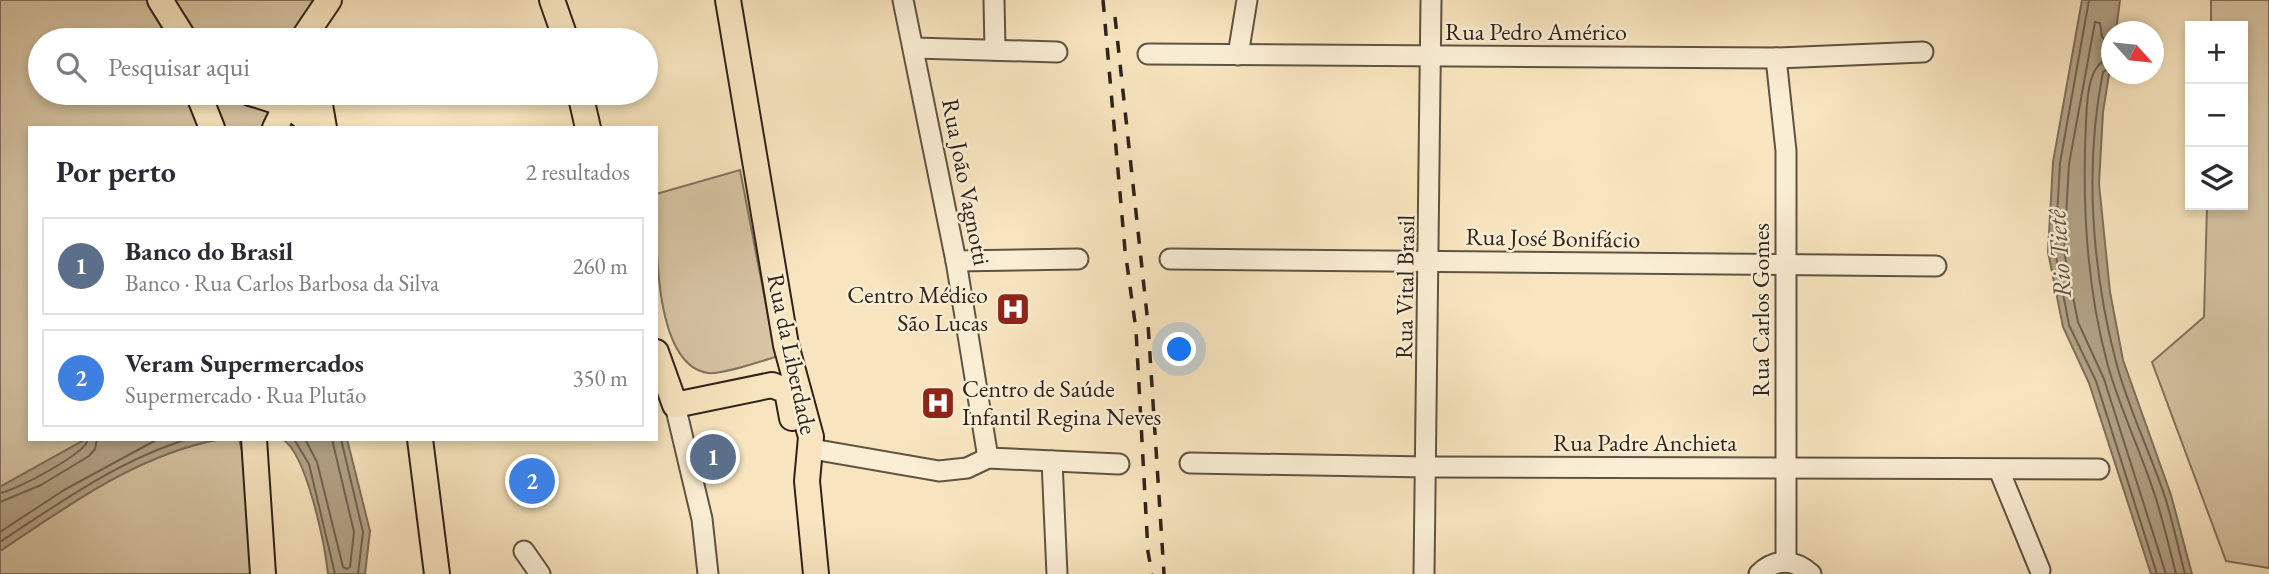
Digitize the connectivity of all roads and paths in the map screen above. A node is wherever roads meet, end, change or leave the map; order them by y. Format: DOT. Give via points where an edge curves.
graph roads {
  1 [pos="552,0"];
  2 [pos="728,0"];
  3 [pos="903,0"];
  4 [pos="994,0"];
  5 [pos="1247,0"];
  6 [pos="1431,0"];
  7 [pos="162,5"];
  8 [pos="328,14"];
  9 [pos="172,28"];
  10 [pos="177,28"];
  11 [pos="314,28"];
  12 [pos="562,28"];
  13 [pos="915,48"];
  14 [pos="995,50"];
  15 [pos="1057,52"];
  16 [pos="1923,52"];
  17 [pos="1148,54"];
  18 [pos="1238,55"];
  19 [pos="1430,56"];
  20 [pos="1776,58"];
  21 [pos="203,105"];
  22 [pos="320,105"];
  23 [pos="583,105"];
  24 [pos="290,108"];
  25 [pos="211,126"];
  26 [pos="276,126"];
  27 [pos="299,126"];
  28 [pos="311,126"];
  29 [pos="324,126"];
  30 [pos="588,126"];
  31 [pos="1171,259"];
  32 [pos="1078,260"];
  33 [pos="956,261"];
  34 [pos="1430,262"];
  35 [pos="1786,265"];
  36 [pos="1936,266"];
  37 [pos="786,345"];
  38 [pos="658,358"];
  39 [pos="772,385"];
  40 [pos="675,405"];
  41 [pos="791,407"];
  42 [pos="254,441"];
  43 [pos="420,441"];
  44 [pos="812,449"];
  45 [pos="988,458"];
  46 [pos="1052,461"];
  47 [pos="1190,463"];
  48 [pos="1119,464"];
  49 [pos="1427,467"];
  50 [pos="1784,468"];
  51 [pos="1999,470"];
  52 [pos="2099,470"];
  53 [pos="807,481"];
  54 [pos="524,551"];
  55 [pos="1786,562"];
  56 [pos="2040,570"];
  57 [pos="263,574"];
  58 [pos="437,574"];
  59 [pos="539,574"];
  60 [pos="708,574"];
  61 [pos="816,574"];
  62 [pos="1057,574"];
  63 [pos="1424,574"];
  64 [pos="1759,574"];
  65 [pos="1811,574"];
  1 -- 12 [label="main road"];
  2 -- 37 [label="main road, Rua da Liberdade"];
  3 -- 13 [label="street, Rua João Vagnotti"];
  4 -- 14 [label="street"];
  5 -- 18 [label="street"];
  6 -- 19 [label="street, Rua Vital Brasil"];
  7 -- 9 [label="main road"];
  7 -- 10 [label="main road"];
  8 -- 11 [label="main road"];
  13 -- 14 [label="street"];
  13 -- 33 [label="street, Rua João Vagnotti"];
  14 -- 15 [label="street"];
  16 -- 20 [label="street, Rua Pedro Américo"];
  17 -- 18 [label="street, Rua Pedro Américo"];
  18 -- 19 [label="street, Rua Pedro Américo"];
  19 -- 20 [label="street, Rua Pedro Américo"];
  19 -- 34 [label="street, Rua Vital Brasil"];
  20 -- 35 [label="street, Rua Carlos Gomes" via="1785,136"];
  21 -- 25 [label="main road"];
  22 -- 29 [label="main road"];
  23 -- 30 [label="main road"];
  24 -- 26 [label="main road"];
  24 -- 27 [label="main road"];
  24 -- 28 [label="main road"];
  31 -- 34 [label="street, Rua José Bonifácio"];
  32 -- 33 [label="street"];
  33 -- 45 [label="street, Rua João Vagnotti"];
  34 -- 35 [label="street, Rua José Bonifácio"];
  34 -- 49 [label="street, Rua Vital Brasil"];
  35 -- 36 [label="street, Rua José Bonifácio"];
  35 -- 50 [label="street, Rua Carlos Gomes"];
  37 -- 39 [label="main road" via="784,368"];
  37 -- 44 [label="main road, Rua da Liberdade"];
  38 -- 40 [label="main road"];
  39 -- 40 [label="main road"];
  39 -- 41 [label="main road" via="786,391"];
  40 -- 60 [label="street" via="702,519"];
  41 -- 44 [label="main road" via="802,438"];
  41 -- 53 [label="main road" via="795,444"];
  42 -- 57 [label="main road"];
  43 -- 58 [label="main road"];
  44 -- 45 [label="street" via="939,471 967,468"];
  44 -- 53 [label="main road, Rua da Liberdade"];
  45 -- 46 [label="street"];
  46 -- 48 [label="street"];
  46 -- 62 [label="street"];
  47 -- 49 [label="street, Rua Padre Anchieta"];
  49 -- 50 [label="street, Rua Padre Anchieta"];
  49 -- 63 [label="street, Rua Vital Brasil"];
  50 -- 51 [label="street, Rua Padre Anchieta"];
  50 -- 55 [label="street, Rua Carlos Gomes"];
  51 -- 52 [label="street, Rua Padre Anchieta"];
  51 -- 56 [label="street"];
  53 -- 61 [label="main road, Rua da Liberdade"];
  54 -- 59 [label="street"];
  55 -- 64 [label="street" via="1775,563"];
  55 -- 65 [label="street"];
}
